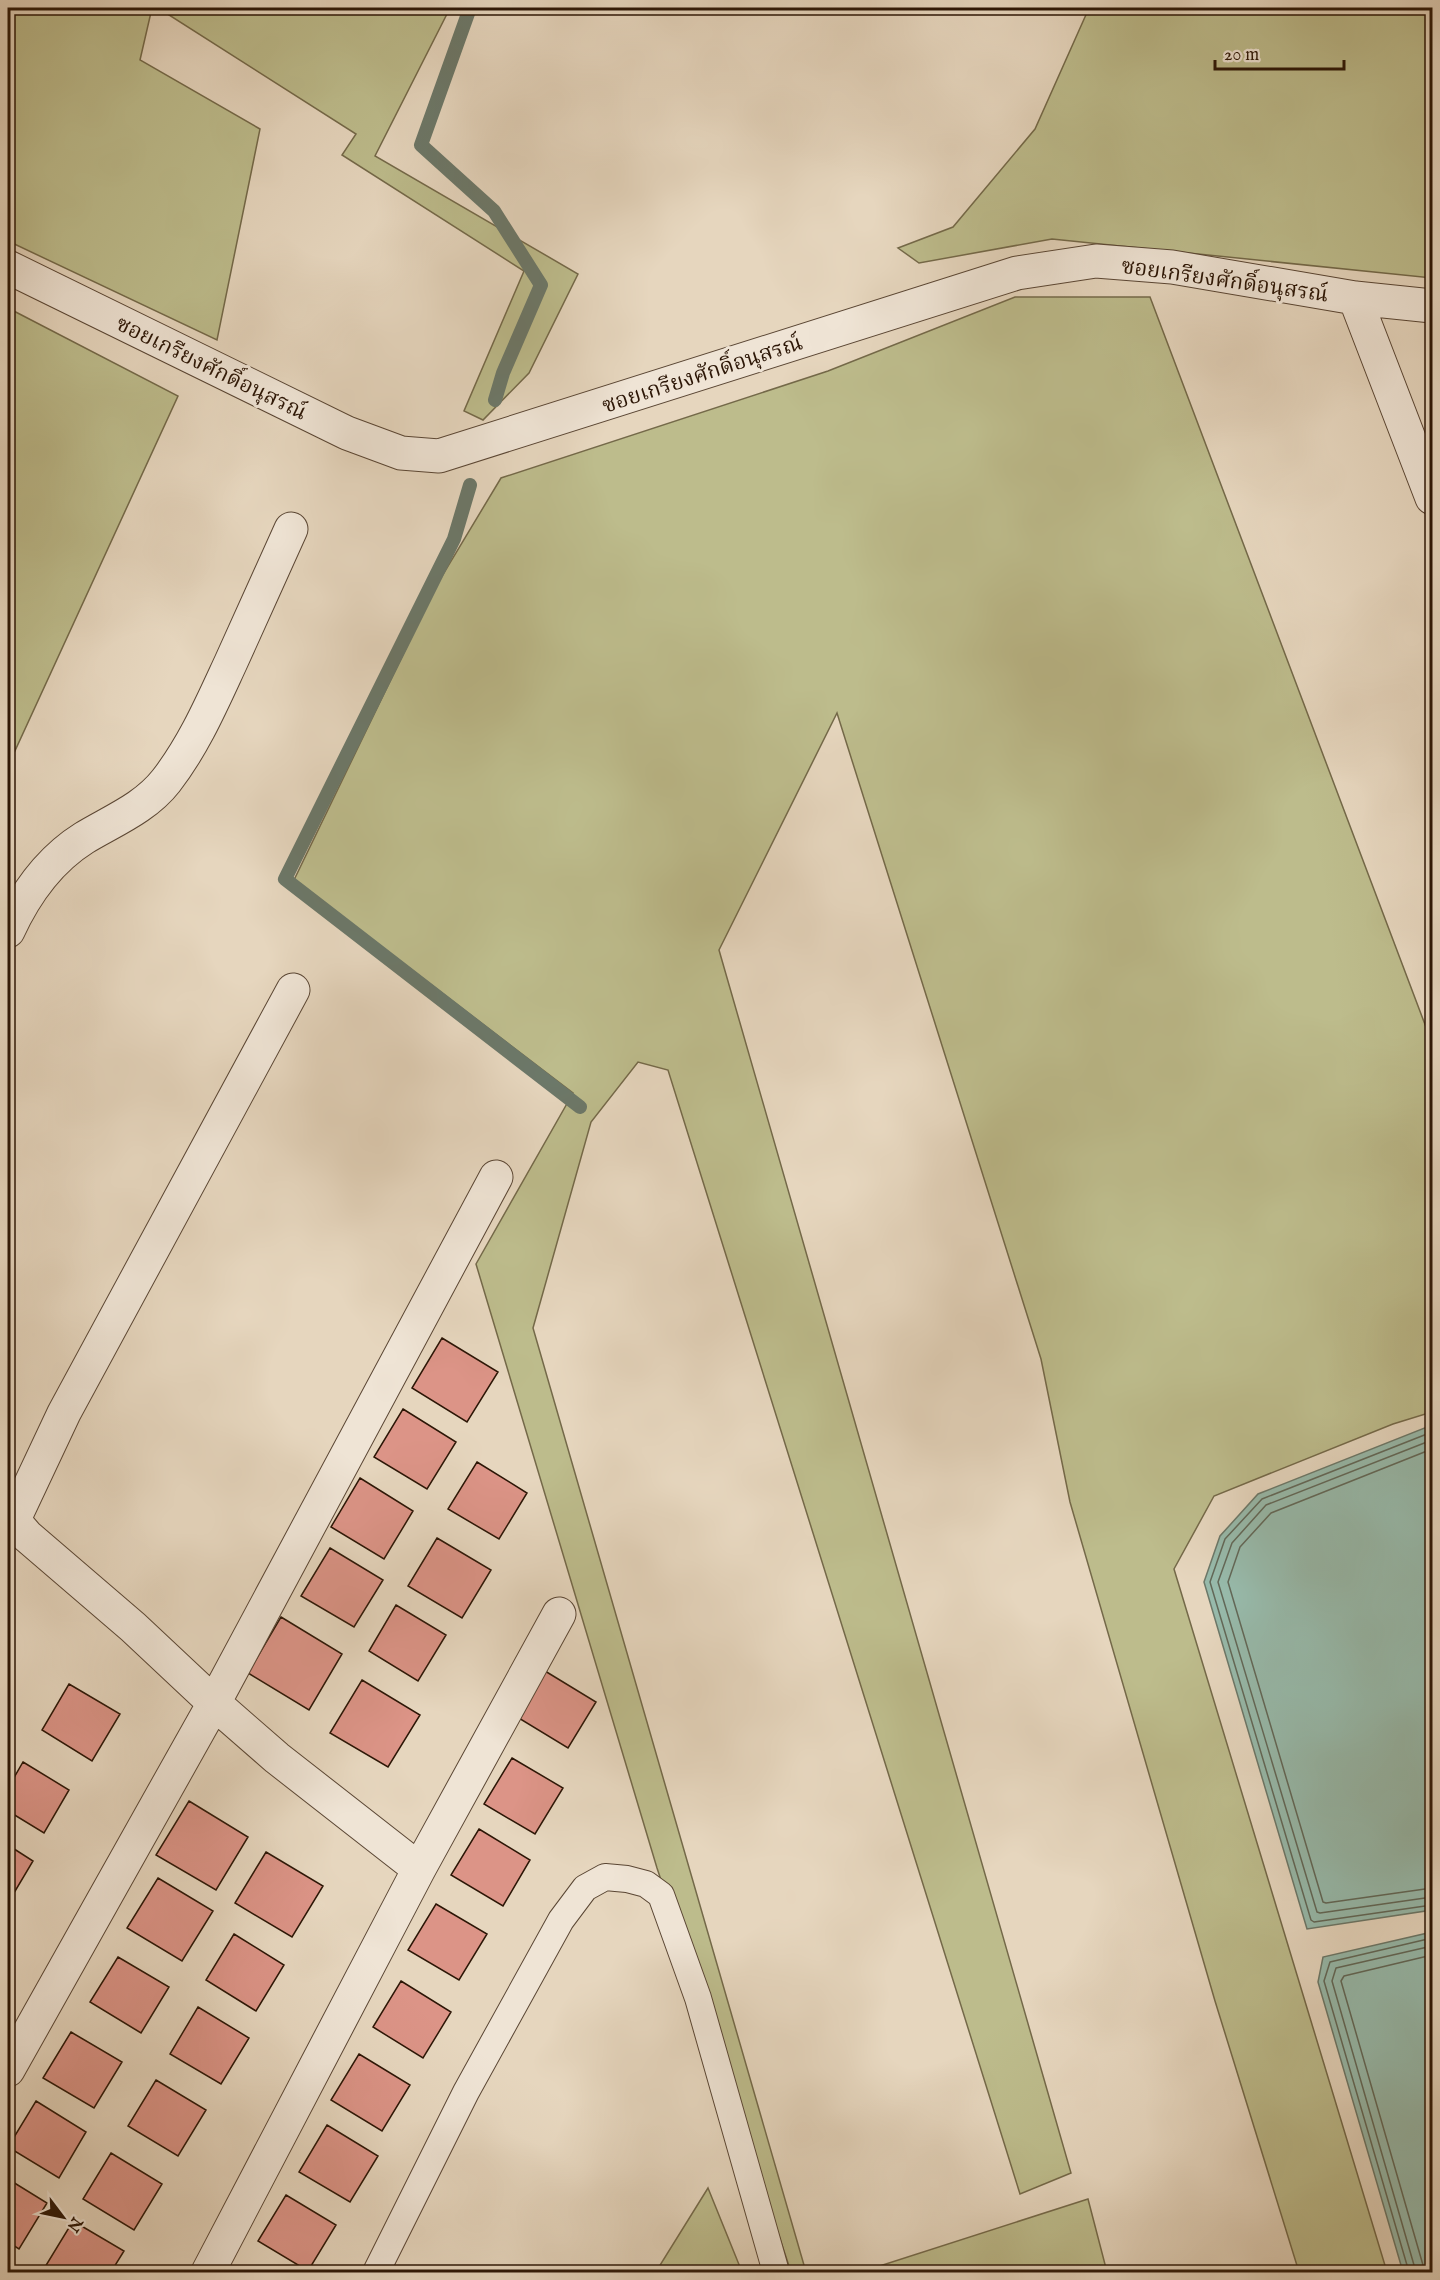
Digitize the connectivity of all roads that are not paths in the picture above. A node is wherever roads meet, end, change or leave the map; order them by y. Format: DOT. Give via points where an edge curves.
graph roads {
  1 [pos="8,267"];
  2 [pos="1356,298"];
  3 [pos="1432,306"];
  4 [pos="1432,498"];
  5 [pos="291,529"];
  6 [pos="8,931"];
  7 [pos="293,990"];
  8 [pos="496,1177"];
  9 [pos="9,1522"];
  10 [pos="559,1614"];
  11 [pos="213,1703"];
  12 [pos="419,1869"];
  13 [pos="8,2070"];
  14 [pos="208,2272"];
  15 [pos="376,2272"];
  16 [pos="776,2272"];
  1 -- 2 [label="street, ซอยเกรียงศักดิ์อนุสรณ์" via="347,433 401,453 439,456 1017,273 1096,261 1172,267"];
  2 -- 3 [label="street, ซอยเกรียงศักดิ์อนุสรณ์"];
  2 -- 4 [label="street"];
  5 -- 6 [label="street" via="206,718 165,783 118,820 57,858 33,887"];
  7 -- 9 [label="street"];
  8 -- 11 [label="street"];
  9 -- 11 [label="street" via="133,1627"];
  10 -- 12 [label="street"];
  11 -- 12 [label="street"];
  11 -- 13 [label="street"];
  12 -- 14 [label="street"];
  15 -- 16 [label="lane" via="466,2092 561,1920 585,1888 605,1877 646,1884 661,1895 698,1998"];
}
